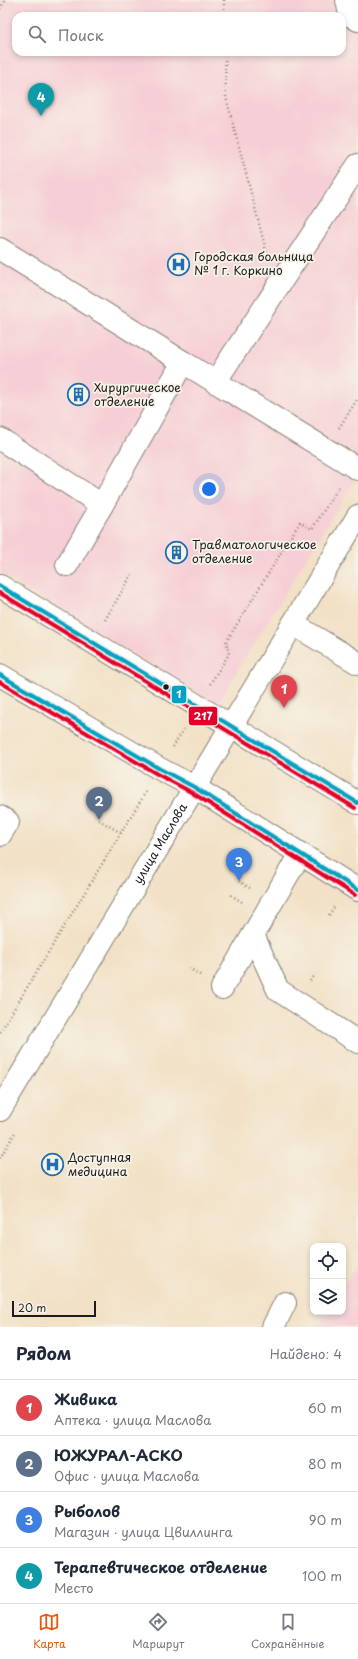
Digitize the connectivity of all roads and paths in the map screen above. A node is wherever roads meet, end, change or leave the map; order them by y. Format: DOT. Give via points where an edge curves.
graph roads {
  1 [pos="5,0"];
  2 [pos="224,0"];
  3 [pos="347,0"];
  4 [pos="0,9"];
  5 [pos="224,12"];
  6 [pos="358,20"];
  7 [pos="225,56"];
  8 [pos="358,165"];
  9 [pos="0,249"];
  10 [pos="277,288"];
  11 [pos="183,362"];
  12 [pos="214,382"];
  13 [pos="358,398"];
  14 [pos="0,439"];
  15 [pos="325,450"];
  16 [pos="358,469"];
  17 [pos="339,486"];
  18 [pos="102,505"];
  19 [pos="358,516"];
  20 [pos="67,565"];
  21 [pos="132,574"];
  22 [pos="0,586"];
  23 [pos="104,621"];
  24 [pos="292,624"];
  25 [pos="358,663"];
  26 [pos="0,675"];
  27 [pos="206,690"];
  28 [pos="232,725"];
  29 [pos="150,786"];
  30 [pos="194,787"];
  31 [pos="358,803"];
  32 [pos="0,817"];
  33 [pos="99,820"];
  34 [pos="121,833"];
  35 [pos="0,835"];
  36 [pos="300,854"];
  37 [pos="358,890"];
  38 [pos="338,901"];
  39 [pos="329,915"];
  40 [pos="253,935"];
  41 [pos="222,988"];
  42 [pos="0,1032"];
  43 [pos="358,1042"];
  44 [pos="6,1086"];
  45 [pos="0,1110"];
  46 [pos="285,1303"];
  47 [pos="273,1327"];
  1 -- 4 [label="path"];
  2 -- 5 [label="path"];
  3 -- 6 [label="street" via="350,15"];
  7 -- 10 [label="path" via="226,98"];
  8 -- 10 [label="street"];
  9 -- 11 [label="street"];
  10 -- 12 [label="street"];
  11 -- 12 [label="street"];
  11 -- 18 [label="street"];
  12 -- 15 [label="street"];
  13 -- 15 [label="path"];
  14 -- 18 [label="street"];
  15 -- 16 [label="street"];
  17 -- 27 [label="path" via="312,529 300,522 226,642 229,654"];
  18 -- 20 [label="street"];
  19 -- 24 [label="street, улица Маслова"];
  21 -- 23 [label="path"];
  22 -- 28 [label="street"];
  24 -- 25 [label="street"];
  24 -- 28 [label="street, улица Маслова"];
  26 -- 30 [label="street"];
  28 -- 30 [label="street, улица Маслова"];
  28 -- 31 [label="street"];
  29 -- 34 [label="path"];
  30 -- 36 [label="street"];
  30 -- 44 [label="street, улица Маслова"];
  32 -- 35 [label="street" via="8,822"];
  33 -- 34 [label="path"];
  34 -- 42 [label="path"];
  36 -- 37 [label="street"];
  36 -- 40 [label="street"];
  38 -- 39 [label="path"];
  40 -- 41 [label="street"];
  40 -- 43 [label="street" via="278,990"];
  44 -- 45 [label="street, улица Маслова"];
  46 -- 47 [label="street"];
}
